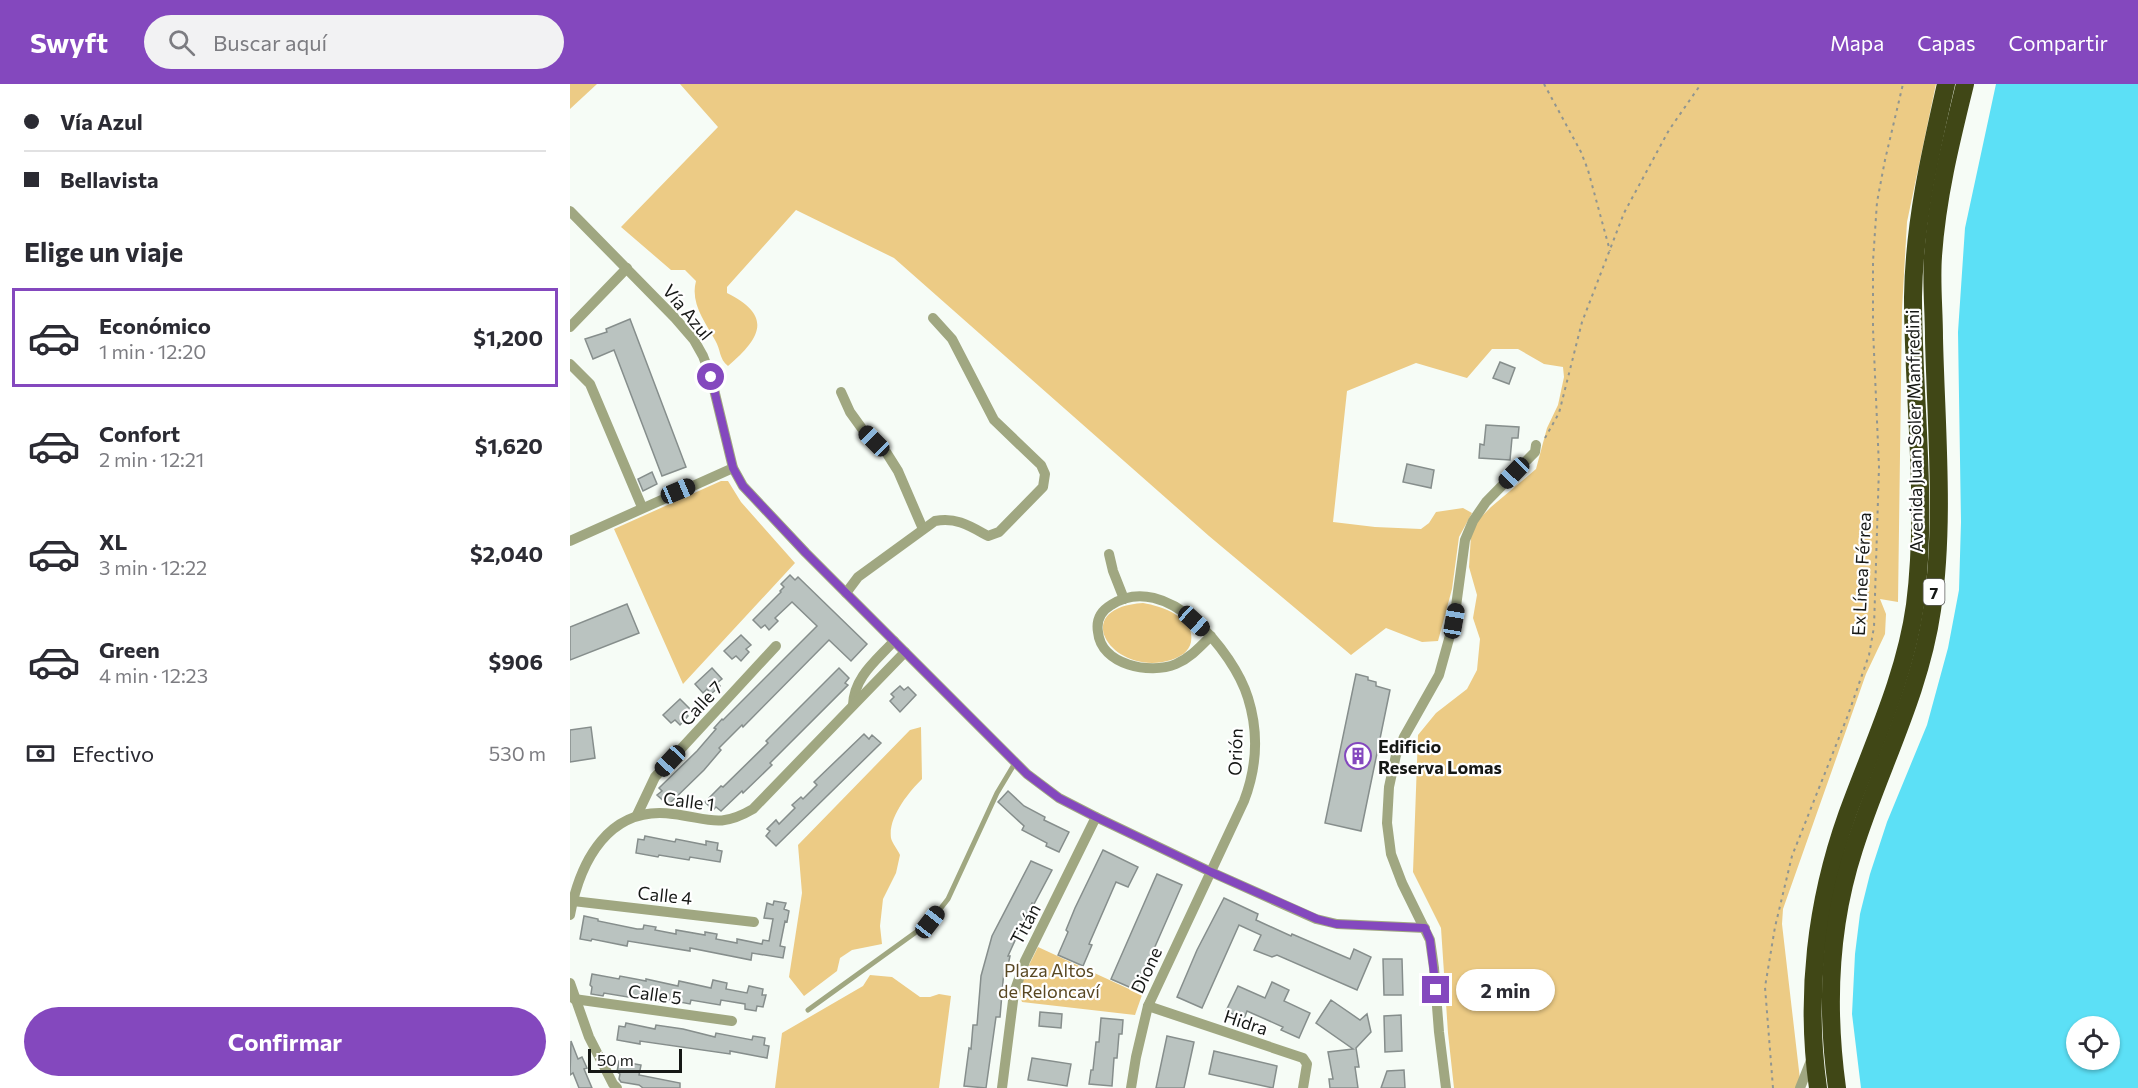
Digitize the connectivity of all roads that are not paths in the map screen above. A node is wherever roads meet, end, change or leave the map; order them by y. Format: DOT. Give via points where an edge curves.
graph roads {
  1 [pos="1946,84"];
  2 [pos="1965,84"];
  3 [pos="570,211"];
  4 [pos="627,268"];
  5 [pos="933,318"];
  6 [pos="570,327"];
  7 [pos="570,364"];
  8 [pos="841,392"];
  9 [pos="1536,445"];
  10 [pos="733,468"];
  11 [pos="642,507"];
  12 [pos="923,529"];
  13 [pos="570,541"];
  14 [pos="1109,554"];
  15 [pos="846,593"];
  16 [pos="1124,599"];
  17 [pos="1211,636"];
  18 [pos="894,641"];
  19 [pos="776,646"];
  20 [pos="905,652"];
  21 [pos="854,705"];
  22 [pos="1016,762"];
  23 [pos="637,815"];
  24 [pos="1096,817"];
  25 [pos="1211,872"];
  26 [pos="573,901"];
  27 [pos="570,915"];
  28 [pos="753,922"];
  29 [pos="1425,928"];
  30 [pos="570,982"];
  31 [pos="574,999"];
  32 [pos="1148,1006"];
  33 [pos="808,1010"];
  34 [pos="732,1021"];
  35 [pos="1813,1055"];
  36 [pos="617,1088"];
  37 [pos="1002,1088"];
  38 [pos="1131,1088"];
  39 [pos="1303,1088"];
  40 [pos="1446,1088"];
  41 [pos="1800,1088"];
  42 [pos="1818,1088"];
  43 [pos="1837,1088"];
  1 -- 35 [label="highway, Avenida Juan Soler Manfredini / 7" via="1920,207 1913,295 1920,531 1914,608 1900,672 1847,817 1826,894 1813,978"];
  2 -- 43 [label="highway, Avenida Juan Soler Manfredini / 7" via="1941,191 1933,257 1938,533 1935,587 1917,678 1854,846 1840,898 1831,978"];
  3 -- 4 [label="street, Vía Azul"];
  4 -- 6 [label="street"];
  4 -- 10 [label="street, Vía Azul" via="684,327 703,356"];
  5 -- 12 [label="street" via="952,339 994,420 1041,465 1045,474 1043,487 999,532 988,537 960,520 935,521"];
  7 -- 11 [label="street" via="590,384"];
  8 -- 12 [label="street" via="850,412 898,471"];
  9 -- 29 [label="street" via="1535,452 1486,502 1473,521 1465,540 1454,621 1438,675 1396,755 1387,823 1391,854"];
  10 -- 11 [label="street"];
  10 -- 15 [label="street, Vía Azul" via="751,495"];
  11 -- 13 [label="street"];
  12 -- 15 [label="street" via="858,577"];
  14 -- 16 [label="street"];
  15 -- 18 [label="street, Vía Azul"];
  16 -- 17 [label="street, Orión" via="1147,597 1161,601 1183,612"];
  16 -- 17 [label="street" via="1101,614 1098,635 1105,649 1129,665 1153,669 1172,666 1188,658"];
  17 -- 25 [label="street, Orión" via="1230,658 1243,684 1252,713 1255,743 1250,787"];
  18 -- 20 [label="street, Vía Azul"];
  18 -- 21 [label="street, Calle 1" via="860,679"];
  19 -- 23 [label="street, Calle 7" via="655,777"];
  20 -- 21 [label="street, Calle 1"];
  20 -- 22 [label="street, Vía Azul"];
  21 -- 23 [label="street, Calle 1" via="744,815 713,822 672,814"];
  22 -- 24 [label="street, Vía Azul" via="1051,792"];
  22 -- 33 [label="lane" via="997,793 948,899 930,922"];
  23 -- 26 [label="street, Calle 1" via="608,833 593,851"];
  24 -- 25 [label="street, Vía Azul"];
  24 -- 37 [label="street, Titán" via="1016,982"];
  25 -- 29 [label="street, Vía Azul" via="1328,923"];
  25 -- 32 [label="street, Dione"];
  26 -- 27 [label="street, Calle 1"];
  26 -- 28 [label="street, Calle 4"];
  29 -- 40 [label="street" via="1434,968"];
  30 -- 31 [label="street"];
  31 -- 34 [label="street, Calle 5"];
  31 -- 36 [label="street" via="589,1037"];
  32 -- 38 [label="street, Dione"];
  32 -- 39 [label="street, Hidra" via="1303,1058 1307,1064"];
  35 -- 41 [label="street"];
  35 -- 42 [label="highway, Avenida Juan Soler Manfredini / 7"];
}
